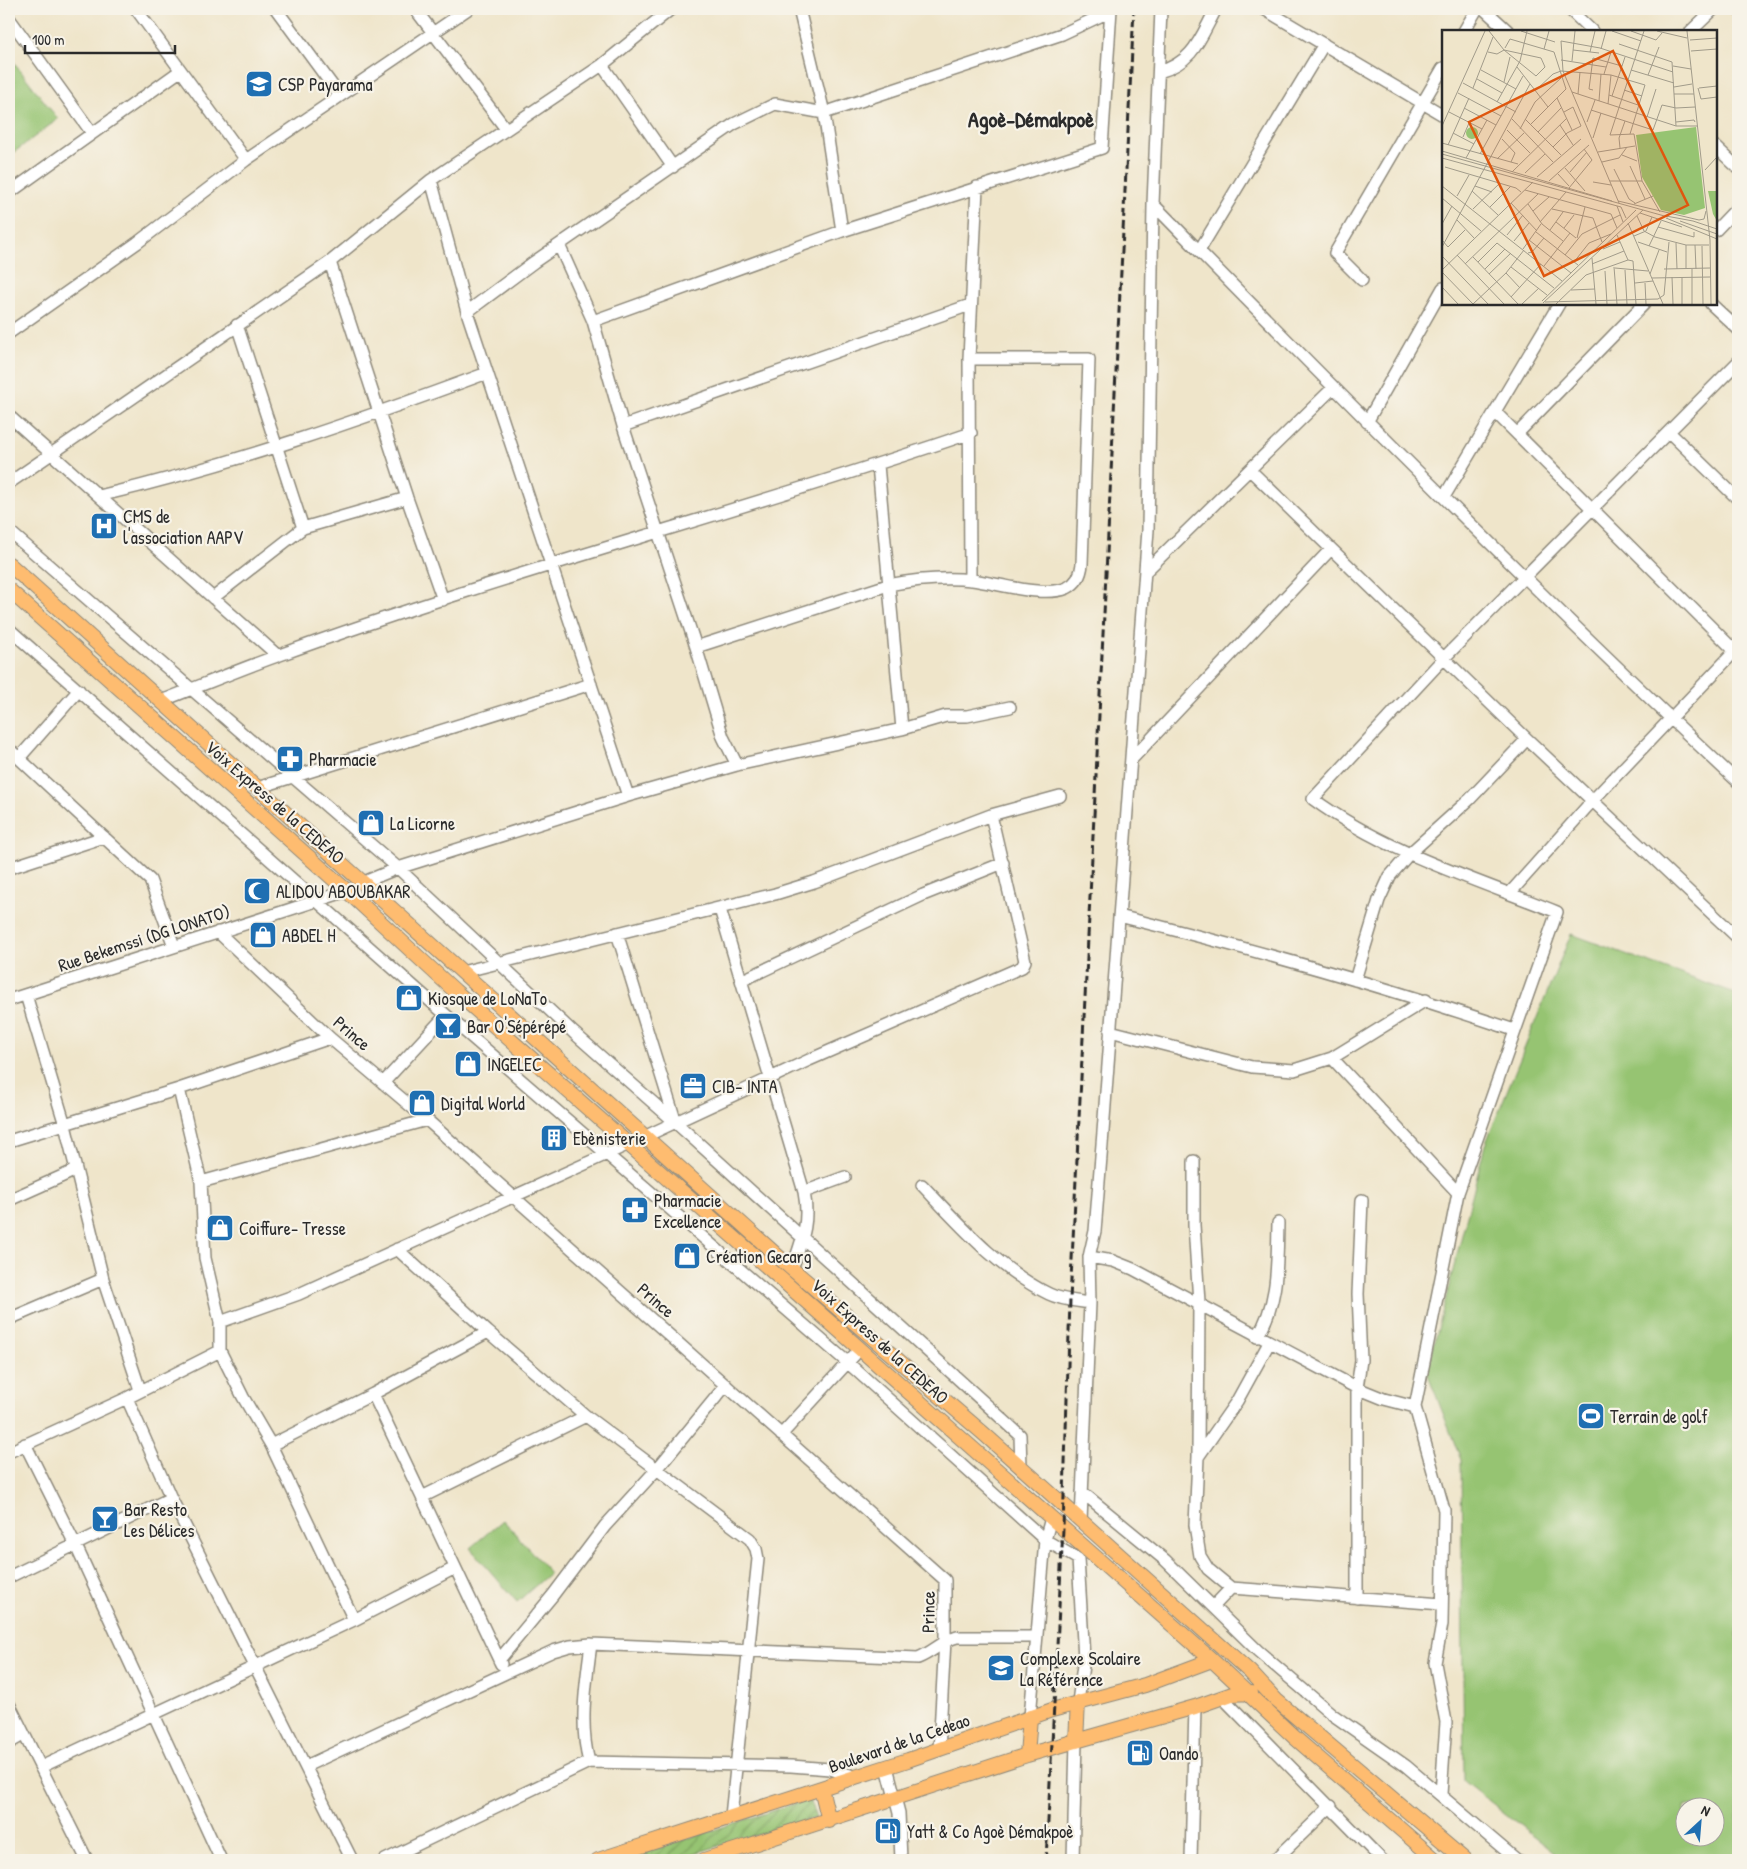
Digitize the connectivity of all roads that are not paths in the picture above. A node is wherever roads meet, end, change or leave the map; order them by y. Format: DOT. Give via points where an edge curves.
graph roads {
  1 [pos="136,9"];
  2 [pos="276,9"];
  3 [pos="415,9"];
  4 [pos="468,9"];
  5 [pos="671,9"];
  6 [pos="1162,9"];
  7 [pos="1216,9"];
  8 [pos="1264,9"];
  9 [pos="1477,9"];
  10 [pos="1484,9"];
  11 [pos="1569,9"];
  12 [pos="1714,9"];
  13 [pos="802,10"];
  14 [pos="1111,10"];
  15 [pos="9,18"];
  16 [pos="1465,30"];
  17 [pos="1507,30"];
  18 [pos="1591,30"];
  19 [pos="1692,30"];
  20 [pos="433,34"];
  21 [pos="1324,44"];
  22 [pos="602,65"];
  23 [pos="1442,70"];
  24 [pos="180,71"];
  25 [pos="1159,72"];
  26 [pos="340,96"];
  27 [pos="1423,104"];
  28 [pos="824,113"];
  29 [pos="1442,114"];
  30 [pos="506,129"];
  31 [pos="92,133"];
  32 [pos="1717,148"];
  33 [pos="246,160"];
  34 [pos="673,167"];
  35 [pos="1738,168"];
  36 [pos="431,180"];
  37 [pos="977,187"];
  38 [pos="9,193"];
  39 [pos="1153,204"];
  40 [pos="1738,207"];
  41 [pos="1717,229"];
  42 [pos="842,231"];
  43 [pos="559,245"];
  44 [pos="1199,250"];
  45 [pos="330,262"];
  46 [pos="1362,280"];
  47 [pos="1442,290"];
  48 [pos="970,305"];
  49 [pos="1558,305"];
  50 [pos="1643,305"];
  51 [pos="1712,305"];
  52 [pos="467,312"];
  53 [pos="593,321"];
  54 [pos="237,325"];
  55 [pos="1738,329"];
  56 [pos="9,333"];
  57 [pos="969,359"];
  58 [pos="1738,362"];
  59 [pos="487,373"];
  60 [pos="1333,388"];
  61 [pos="379,413"];
  62 [pos="1496,413"];
  63 [pos="9,416"];
  64 [pos="1367,422"];
  65 [pos="624,426"];
  66 [pos="1669,432"];
  67 [pos="970,433"];
  68 [pos="1517,434"];
  69 [pos="276,445"];
  70 [pos="50,453"];
  71 [pos="878,465"];
  72 [pos="1250,470"];
  73 [pos="9,483"];
  74 [pos="99,496"];
  75 [pos="1444,496"];
  76 [pos="407,498"];
  77 [pos="1738,499"];
  78 [pos="1593,509"];
  79 [pos="303,528"];
  80 [pos="9,531"];
  81 [pos="658,532"];
  82 [pos="1331,549"];
  83 [pos="9,564"];
  84 [pos="551,565"];
  85 [pos="1145,572"];
  86 [pos="1525,577"];
  87 [pos="970,580"];
  88 [pos="888,585"];
  89 [pos="9,590"];
  90 [pos="213,598"];
  91 [pos="443,600"];
  92 [pos="9,630"];
  93 [pos="696,646"];
  94 [pos="1737,649"];
  95 [pos="277,656"];
  96 [pos="1444,658"];
  97 [pos="590,684"];
  98 [pos="79,690"];
  99 [pos="190,690"];
  100 [pos="162,701"];
  101 [pos="1010,707"];
  102 [pos="1671,720"];
  103 [pos="902,729"];
  104 [pos="1527,739"];
  105 [pos="12,753"];
  106 [pos="1132,759"];
  107 [pos="737,765"];
  108 [pos="291,777"];
  109 [pos="1738,782"];
  110 [pos="257,788"];
  111 [pos="628,796"];
  112 [pos="1060,796"];
  113 [pos="1593,800"];
  114 [pos="992,815"];
  115 [pos="104,837"];
  116 [pos="1409,854"];
  117 [pos="1003,863"];
  118 [pos="9,868"];
  119 [pos="398,868"];
  120 [pos="364,882"];
  121 [pos="347,891"];
  122 [pos="1510,893"];
  123 [pos="318,902"];
  124 [pos="720,909"];
  125 [pos="1119,916"];
  126 [pos="218,932"];
  127 [pos="617,933"];
  128 [pos="1738,938"];
  129 [pos="174,946"];
  130 [pos="499,963"];
  131 [pos="462,972"];
  132 [pos="742,980"];
  133 [pos="1355,980"];
  134 [pos="26,995"];
  135 [pos="9,1000"];
  136 [pos="1426,1000"];
  137 [pos="446,1015"];
  138 [pos="1110,1030"];
  139 [pos="1514,1030"];
  140 [pos="330,1038"];
  141 [pos="1332,1058"];
  142 [pos="772,1079"];
  143 [pos="383,1083"];
  144 [pos="179,1089"];
  145 [pos="427,1120"];
  146 [pos="675,1122"];
  147 [pos="65,1125"];
  148 [pos="646,1136"];
  149 [pos="9,1141"];
  150 [pos="629,1144"];
  151 [pos="607,1154"];
  152 [pos="1194,1161"];
  153 [pos="76,1170"];
  154 [pos="845,1177"];
  155 [pos="200,1182"];
  156 [pos="922,1185"];
  157 [pos="804,1192"];
  158 [pos="1458,1193"];
  159 [pos="513,1196"];
  160 [pos="9,1200"];
  161 [pos="1362,1200"];
  162 [pos="1278,1223"];
  163 [pos="803,1238"];
  164 [pos="397,1249"];
  165 [pos="1089,1257"];
  166 [pos="792,1270"];
  167 [pos="103,1279"];
  168 [pos="1199,1302"];
  169 [pos="1090,1303"];
  170 [pos="9,1319"];
  171 [pos="220,1322"];
  172 [pos="488,1332"];
  173 [pos="1257,1337"];
  174 [pos="1269,1343"];
  175 [pos="860,1348"];
  176 [pos="220,1351"];
  177 [pos="847,1362"];
  178 [pos="726,1385"];
  179 [pos="1357,1388"];
  180 [pos="140,1390"];
  181 [pos="373,1394"];
  182 [pos="127,1398"];
  183 [pos="1415,1407"];
  184 [pos="586,1416"];
  185 [pos="781,1435"];
  186 [pos="25,1444"];
  187 [pos="271,1445"];
  188 [pos="9,1452"];
  189 [pos="1198,1457"];
  190 [pos="658,1468"];
  191 [pos="1021,1468"];
  192 [pos="1082,1492"];
  193 [pos="422,1497"];
  194 [pos="171,1498"];
  195 [pos="1051,1518"];
  196 [pos="1081,1521"];
  197 [pos="1045,1540"];
  198 [pos="76,1546"];
  199 [pos="455,1568"];
  200 [pos="9,1577"];
  201 [pos="1231,1588"];
  202 [pos="1357,1598"];
  203 [pos="1442,1604"];
  204 [pos="1214,1606"];
  205 [pos="354,1620"];
  206 [pos="1036,1637"];
  207 [pos="945,1640"];
  208 [pos="592,1644"];
  209 [pos="748,1651"];
  210 [pos="499,1660"];
  211 [pos="1212,1660"];
  212 [pos="254,1666"];
  213 [pos="1250,1672"];
  214 [pos="505,1675"];
  215 [pos="1247,1692"];
  216 [pos="1222,1697"];
  217 [pos="1276,1700"];
  218 [pos="1078,1702"];
  219 [pos="9,1704"];
  220 [pos="1195,1707"];
  221 [pos="154,1715"];
  222 [pos="1030,1717"];
  223 [pos="23,1735"];
  224 [pos="1076,1741"];
  225 [pos="9,1743"];
  226 [pos="940,1750"];
  227 [pos="1027,1755"];
  228 [pos="589,1762"];
  229 [pos="736,1763"];
  230 [pos="306,1766"];
  231 [pos="41,1767"];
  232 [pos="887,1768"];
  233 [pos="857,1777"];
  234 [pos="821,1788"];
  235 [pos="1441,1794"];
  236 [pos="896,1799"];
  237 [pos="1331,1806"];
  238 [pos="731,1816"];
  239 [pos="829,1821"];
  240 [pos="87,1860"];
  241 [pos="221,1860"];
  242 [pos="352,1860"];
  243 [pos="385,1860"];
  244 [pos="598,1860"];
  245 [pos="704,1860"];
  246 [pos="901,1860"];
  247 [pos="1073,1860"];
  248 [pos="1191,1860"];
  249 [pos="1276,1860"];
  250 [pos="1382,1860"];
  251 [pos="1436,1860"];
  252 [pos="1465,1860"];
  253 [pos="1517,1860"];
  1 -- 24 [label="street"];
  2 -- 26 [label="street"];
  3 -- 20 [label="street"];
  4 -- 20 [label="street"];
  5 -- 22 [label="street"];
  6 -- 25 [label="street"];
  7 -- 25 [label="street" via="1191,54 1177,66"];
  8 -- 21 [label="street"];
  9 -- 16 [label="street"];
  10 -- 17 [label="street"];
  11 -- 18 [label="street"];
  12 -- 19 [label="street"];
  13 -- 28 [label="street"];
  14 -- 28 [label="street" via="1062,34"];
  14 -- 37 [label="street" via="1102,148"];
  15 -- 31 [label="street"];
  20 -- 26 [label="street"];
  20 -- 30 [label="street"];
  21 -- 27 [label="street"];
  21 -- 44 [label="street"];
  22 -- 30 [label="street"];
  22 -- 34 [label="street"];
  23 -- 27 [label="street"];
  24 -- 31 [label="street"];
  24 -- 33 [label="street"];
  25 -- 39 [label="street"];
  26 -- 33 [label="street"];
  27 -- 29 [label="street"];
  27 -- 46 [label="street" via="1335,253"];
  28 -- 34 [label="street" via="775,104 734,124"];
  28 -- 42 [label="street"];
  30 -- 36 [label="street"];
  31 -- 38 [label="street"];
  32 -- 35 [label="street"];
  33 -- 56 [label="street" via="137,243"];
  34 -- 43 [label="street"];
  36 -- 45 [label="street"];
  36 -- 52 [label="street"];
  37 -- 42 [label="street"];
  37 -- 48 [label="street"];
  39 -- 44 [label="street"];
  39 -- 85 [label="street"];
  40 -- 41 [label="street"];
  42 -- 53 [label="street"];
  43 -- 52 [label="street"];
  43 -- 53 [label="street"];
  44 -- 60 [label="street"];
  45 -- 54 [label="street"];
  45 -- 61 [label="street"];
  47 -- 64 [label="street"];
  48 -- 57 [label="street"];
  48 -- 65 [label="street"];
  49 -- 62 [label="street"];
  50 -- 68 [label="street"];
  51 -- 55 [label="street"];
  52 -- 59 [label="street"];
  53 -- 65 [label="street"];
  54 -- 69 [label="street"];
  54 -- 70 [label="street"];
  57 -- 67 [label="street"];
  57 -- 87 [label="street" via="1089,359 1081,575 1075,583 1058,590"];
  58 -- 66 [label="street"];
  59 -- 61 [label="street"];
  59 -- 84 [label="street"];
  60 -- 64 [label="street"];
  60 -- 72 [label="street"];
  61 -- 69 [label="street"];
  61 -- 76 [label="street"];
  62 -- 68 [label="street"];
  62 -- 75 [label="street"];
  63 -- 70 [label="street"];
  64 -- 75 [label="street"];
  65 -- 81 [label="street"];
  66 -- 77 [label="street"];
  66 -- 78 [label="street"];
  67 -- 71 [label="street"];
  67 -- 87 [label="street"];
  68 -- 78 [label="street"];
  69 -- 74 [label="street"];
  69 -- 79 [label="street"];
  70 -- 73 [label="street"];
  70 -- 74 [label="street"];
  71 -- 81 [label="street"];
  71 -- 88 [label="street"];
  72 -- 82 [label="street"];
  72 -- 85 [label="street"];
  74 -- 90 [label="street"];
  75 -- 86 [label="street"];
  76 -- 79 [label="street"];
  76 -- 91 [label="street"];
  78 -- 86 [label="street"];
  78 -- 94 [label="street"];
  79 -- 90 [label="street"];
  80 -- 99 [label="street"];
  81 -- 84 [label="street"];
  81 -- 93 [label="street"];
  82 -- 96 [label="street"];
  82 -- 106 [label="street"];
  83 -- 100 [label="main road"];
  84 -- 91 [label="street"];
  84 -- 97 [label="street"];
  85 -- 106 [label="street"];
  86 -- 96 [label="street"];
  86 -- 102 [label="street"];
  87 -- 88 [label="street" via="921,580"];
  88 -- 93 [label="street"];
  88 -- 103 [label="street"];
  89 -- 121 [label="main road, Voix Express de la CEDEAO"];
  90 -- 95 [label="street"];
  91 -- 95 [label="street"];
  92 -- 98 [label="street"];
  93 -- 107 [label="street" via="723,737"];
  94 -- 102 [label="street"];
  95 -- 99 [label="street"];
  96 -- 104 [label="street"];
  96 -- 116 [label="street" via="1313,800"];
  97 -- 108 [label="street"];
  97 -- 111 [label="street"];
  98 -- 105 [label="street"];
  98 -- 123 [label="street"];
  99 -- 100 [label="street"];
  99 -- 108 [label="street"];
  100 -- 110 [label="main road"];
  101 -- 103 [label="street" via="968,716 946,716"];
  102 -- 109 [label="street"];
  102 -- 113 [label="street"];
  103 -- 107 [label="street"];
  104 -- 113 [label="street"];
  104 -- 116 [label="street" via="1451,818"];
  105 -- 115 [label="street"];
  106 -- 125 [label="street"];
  107 -- 111 [label="street"];
  108 -- 110 [label="street"];
  108 -- 119 [label="street"];
  110 -- 120 [label="main road"];
  111 -- 119 [label="street"];
  112 -- 114 [label="street"];
  113 -- 122 [label="street"];
  113 -- 128 [label="street"];
  114 -- 117 [label="street"];
  114 -- 124 [label="street" via="814,882"];
  115 -- 118 [label="street"];
  115 -- 129 [label="street" via="150,880"];
  116 -- 122 [label="street"];
  116 -- 133 [label="street" via="1390,876"];
  117 -- 132 [label="street" via="923,895"];
  117 -- 142 [label="street" via="1025,961 1022,967"];
  119 -- 120 [label="street"];
  119 -- 130 [label="street"];
  120 -- 131 [label="main road"];
  121 -- 123 [label="street, Rue Bekemssi (DG LONATO)"];
  121 -- 150 [label="main road, Voix Express de la CEDEAO"];
  122 -- 139 [label="street" via="1557,912"];
  123 -- 126 [label="street, Rue Bekemssi (DG LONATO)"];
  123 -- 137 [label="street"];
  124 -- 127 [label="street"];
  124 -- 132 [label="street"];
  125 -- 133 [label="street" via="1293,960"];
  125 -- 138 [label="street"];
  126 -- 129 [label="street, Rue Bekemssi (DG LONATO)"];
  126 -- 140 [label="street, Prince"];
  127 -- 130 [label="street"];
  127 -- 146 [label="street"];
  129 -- 134 [label="street, Rue Bekemssi (DG LONATO)"];
  130 -- 131 [label="street"];
  130 -- 146 [label="street"];
  131 -- 148 [label="main road"];
  132 -- 142 [label="street"];
  133 -- 136 [label="street"];
  134 -- 135 [label="street, Rue Bekemssi (DG LONATO)"];
  134 -- 147 [label="street"];
  136 -- 139 [label="street"];
  136 -- 141 [label="street"];
  137 -- 143 [label="street"];
  137 -- 151 [label="street"];
  138 -- 141 [label="street" via="1272,1070 1294,1070"];
  138 -- 165 [label="street" via="1095,1231"];
  139 -- 158 [label="street"];
  140 -- 143 [label="street, Prince"];
  140 -- 144 [label="street"];
  141 -- 158 [label="street"];
  142 -- 146 [label="street"];
  142 -- 157 [label="street"];
  143 -- 145 [label="street, Prince"];
  144 -- 147 [label="street"];
  144 -- 155 [label="street"];
  145 -- 155 [label="street"];
  145 -- 159 [label="street, Prince"];
  146 -- 148 [label="street"];
  146 -- 163 [label="street"];
  147 -- 149 [label="street"];
  147 -- 153 [label="street"];
  148 -- 166 [label="main road"];
  150 -- 151 [label="street"];
  150 -- 175 [label="main road, Voix Express de la CEDEAO"];
  151 -- 159 [label="street"];
  151 -- 177 [label="street"];
  152 -- 168 [label="street"];
  153 -- 160 [label="street"];
  153 -- 167 [label="street"];
  154 -- 157 [label="street"];
  155 -- 171 [label="street" via="205,1258"];
  156 -- 169 [label="street" via="969,1234 1018,1276 1050,1295"];
  157 -- 163 [label="street" via="807,1227"];
  158 -- 183 [label="street"];
  159 -- 164 [label="street"];
  159 -- 178 [label="street, Prince"];
  161 -- 179 [label="street" via="1358,1294 1361,1360"];
  162 -- 173 [label="street" via="1272,1305"];
  163 -- 166 [label="street"];
  163 -- 191 [label="street" via="1020,1434"];
  164 -- 171 [label="street" via="299,1294"];
  164 -- 172 [label="street"];
  165 -- 168 [label="street" via="1113,1261"];
  165 -- 169 [label="street"];
  166 -- 191 [label="main road"];
  167 -- 170 [label="street"];
  167 -- 180 [label="street"];
  168 -- 173 [label="street"];
  168 -- 189 [label="street"];
  169 -- 192 [label="street"];
  171 -- 176 [label="street"];
  172 -- 181 [label="street"];
  172 -- 184 [label="street"];
  173 -- 174 [label="street"];
  174 -- 179 [label="street"];
  174 -- 189 [label="street" via="1236,1401"];
  175 -- 177 [label="street"];
  175 -- 195 [label="main road, Voix Express de la CEDEAO"];
  176 -- 180 [label="street"];
  176 -- 187 [label="street"];
  177 -- 185 [label="street"];
  177 -- 197 [label="street"];
  178 -- 185 [label="street, Prince"];
  178 -- 190 [label="street"];
  179 -- 183 [label="street"];
  179 -- 202 [label="street"];
  180 -- 182 [label="street"];
  181 -- 187 [label="street"];
  181 -- 193 [label="street"];
  182 -- 186 [label="street"];
  182 -- 194 [label="street"];
  183 -- 203 [label="street" via="1444,1510"];
  184 -- 190 [label="street"];
  184 -- 193 [label="street"];
  185 -- 207 [label="street, Prince" via="945,1580"];
  186 -- 188 [label="street"];
  186 -- 198 [label="street"];
  187 -- 205 [label="street"];
  189 -- 201 [label="street" via="1195,1526 1200,1556 1208,1569"];
  190 -- 209 [label="street" via="750,1539 756,1549 758,1559"];
  190 -- 210 [label="street" via="605,1526"];
  191 -- 196 [label="main road"];
  192 -- 196 [label="street"];
  192 -- 204 [label="street" via="1165,1560"];
  193 -- 199 [label="street"];
  194 -- 198 [label="street"];
  194 -- 212 [label="street"];
  195 -- 197 [label="street"];
  195 -- 211 [label="main road, Voix Express de la CEDEAO"];
  196 -- 213 [label="main road"];
  197 -- 206 [label="street"];
  197 -- 218 [label="street" via="1078,1559 1084,1658"];
  198 -- 200 [label="street"];
  198 -- 221 [label="street"];
  199 -- 205 [label="street"];
  199 -- 210 [label="street"];
  201 -- 202 [label="street"];
  201 -- 204 [label="street"];
  202 -- 203 [label="street"];
  203 -- 235 [label="street" via="1435,1663 1446,1722"];
  204 -- 235 [label="street" via="1258,1651 1333,1715"];
  205 -- 212 [label="street"];
  206 -- 207 [label="street" via="957,1637"];
  206 -- 222 [label="street"];
  207 -- 209 [label="street" via="937,1649 918,1658"];
  207 -- 226 [label="street, Prince"];
  208 -- 209 [label="street"];
  208 -- 214 [label="street" via="553,1651"];
  208 -- 228 [label="street" via="583,1736"];
  209 -- 229 [label="street"];
  210 -- 214 [label="street"];
  211 -- 213 [label="main road" via="1228,1669"];
  211 -- 215 [label="main road, Voix Express de la CEDEAO"];
  211 -- 218 [label="main road, Boulevard de la Cedeao" via="1145,1685"];
  212 -- 221 [label="street"];
  212 -- 230 [label="street"];
  213 -- 217 [label="main road"];
  214 -- 230 [label="street"];
  215 -- 216 [label="main road"];
  215 -- 217 [label="main road"];
  215 -- 251 [label="main road, Voix Express de la CEDEAO"];
  216 -- 220 [label="main road"];
  216 -- 237 [label="street"];
  217 -- 252 [label="main road"];
  218 -- 222 [label="main road, Boulevard de la Cedeao"];
  218 -- 224 [label="main road"];
  219 -- 223 [label="street"];
  220 -- 224 [label="main road"];
  220 -- 248 [label="street"];
  221 -- 231 [label="street"];
  221 -- 241 [label="street"];
  222 -- 226 [label="main road, Boulevard de la Cedeao"];
  222 -- 227 [label="main road"];
  223 -- 225 [label="street"];
  223 -- 231 [label="street"];
  224 -- 227 [label="main road"];
  224 -- 247 [label="street"];
  226 -- 232 [label="main road, Boulevard de la Cedeao"];
  227 -- 236 [label="main road"];
  228 -- 229 [label="street"];
  228 -- 243 [label="street"];
  229 -- 233 [label="street" via="830,1769"];
  229 -- 238 [label="street"];
  230 -- 242 [label="street"];
  231 -- 240 [label="street"];
  232 -- 233 [label="main road, Boulevard de la Cedeao"];
  232 -- 236 [label="street"];
  233 -- 234 [label="main road, Boulevard de la Cedeao"];
  234 -- 238 [label="main road, Boulevard de la Cedeao"];
  234 -- 239 [label="main road"];
  235 -- 253 [label="street"];
  236 -- 239 [label="main road"];
  236 -- 246 [label="street"];
  237 -- 249 [label="street"];
  237 -- 250 [label="street"];
  238 -- 244 [label="main road, Boulevard de la Cedeao"];
  239 -- 245 [label="main road"];
}
